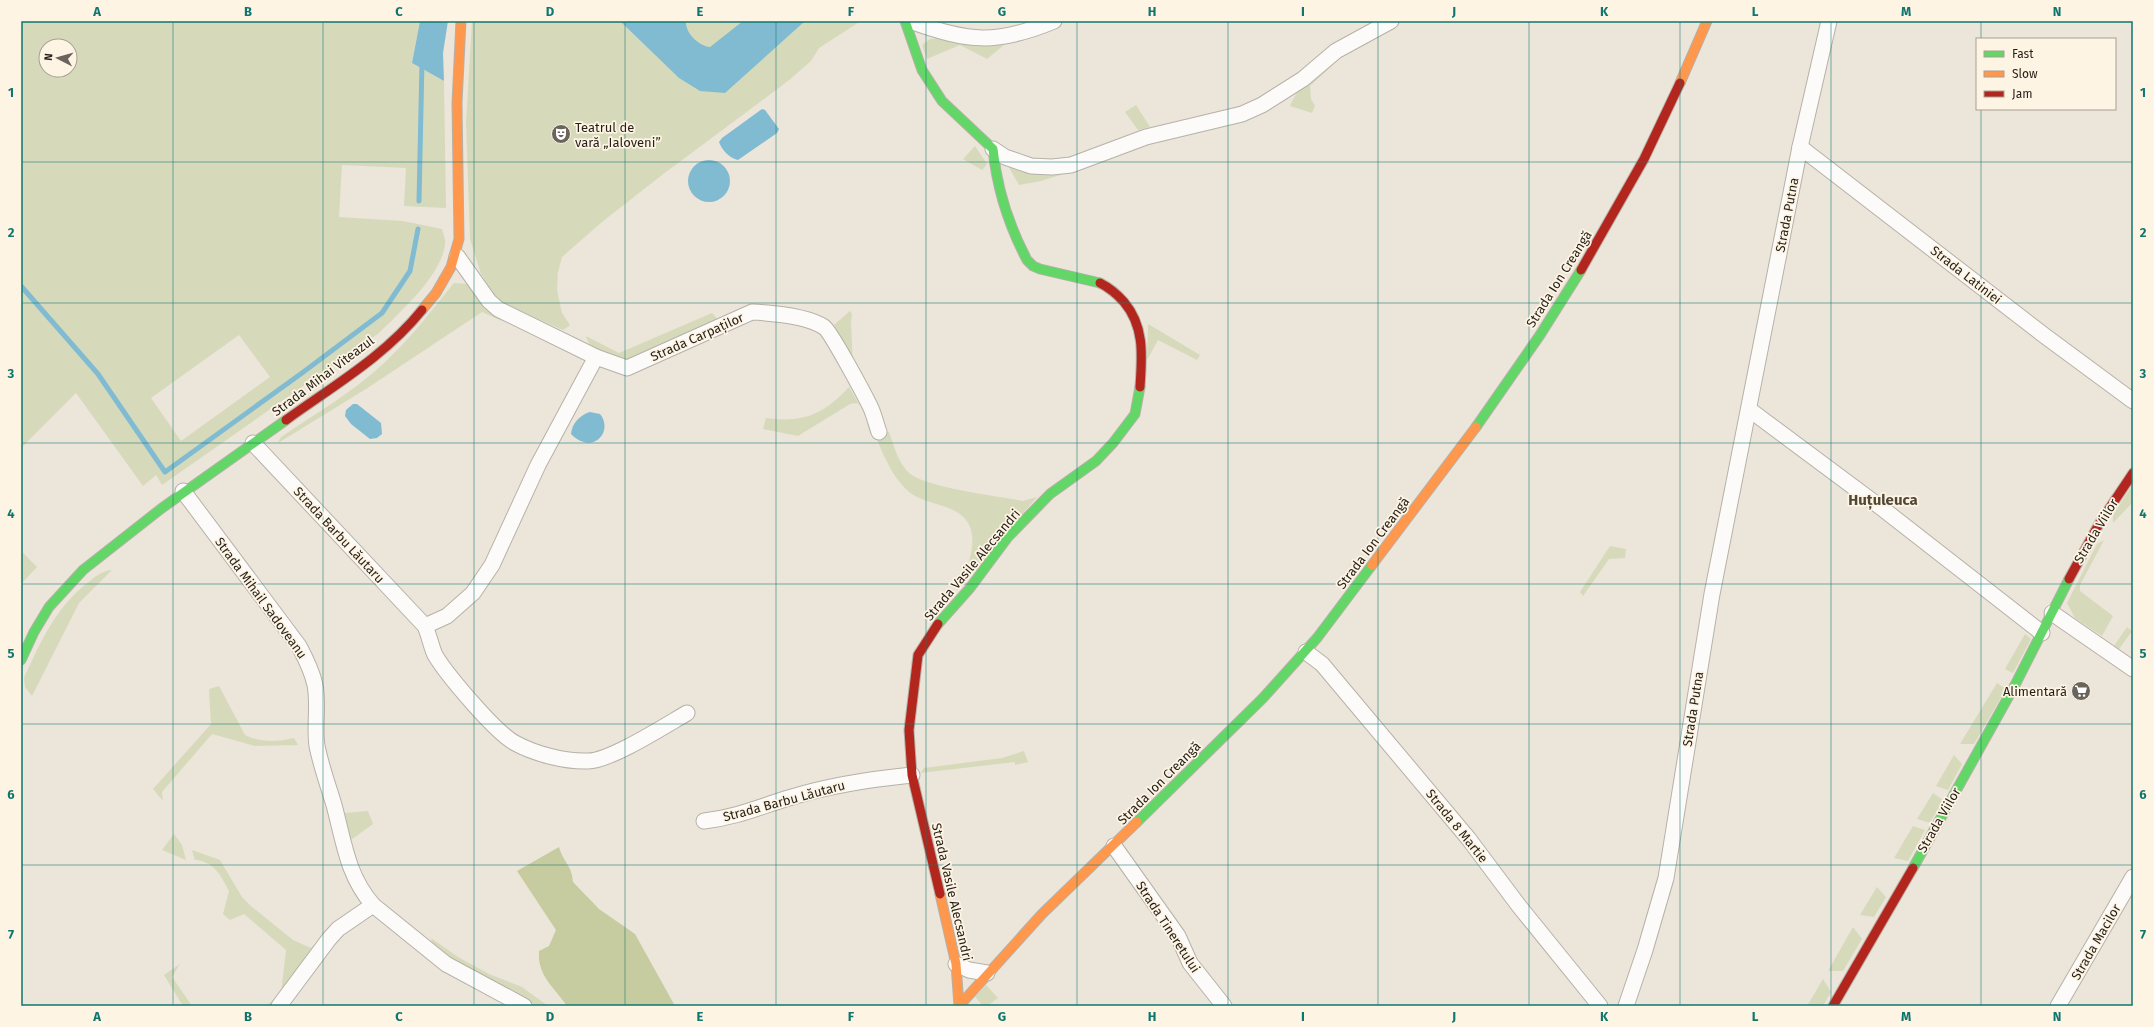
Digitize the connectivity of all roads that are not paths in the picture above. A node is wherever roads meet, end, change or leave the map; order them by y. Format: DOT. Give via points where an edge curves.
graph roads {
  1 [pos="461,21"];
  2 [pos="905,21"];
  3 [pos="910,21"];
  4 [pos="1054,21"];
  5 [pos="1391,21"];
  6 [pos="1707,21"];
  7 [pos="1829,21"];
  8 [pos="1800,147"];
  9 [pos="993,149"];
  10 [pos="457,256"];
  11 [pos="596,357"];
  12 [pos="2133,401"];
  13 [pos="1750,410"];
  14 [pos="879,432"];
  15 [pos="253,443"];
  16 [pos="2133,473"];
  17 [pos="183,491"];
  18 [pos="2052,613"];
  19 [pos="425,626"];
  20 [pos="2042,633"];
  21 [pos="1306,652"];
  22 [pos="21,660"];
  23 [pos="2133,669"];
  24 [pos="687,713"];
  25 [pos="912,775"];
  26 [pos="704,820"];
  27 [pos="1114,846"];
  28 [pos="2133,877"];
  29 [pos="373,905"];
  30 [pos="956,964"];
  31 [pos="986,973"];
  32 [pos="279,1006"];
  33 [pos="524,1006"];
  34 [pos="959,1006"];
  35 [pos="1224,1006"];
  36 [pos="1600,1006"];
  37 [pos="1626,1006"];
  38 [pos="1833,1006"];
  39 [pos="2058,1006"];
  1 -- 10 [label="street, Strada Mihai Viteazul" via="456,113 459,231"];
  2 -- 9 [label="street" via="922,70 942,102"];
  3 -- 4 [label="street" via="955,36 976,39 1009,36"];
  5 -- 9 [label="street" via="1336,51 1303,79 1262,105 1242,114 1146,137 1071,165 1030,166"];
  6 -- 21 [label="street, Strada Ion Creangă" via="1664,120 1578,276 1513,376"];
  7 -- 8 [label="street, Strada Putna"];
  8 -- 12 [label="street, Strada Latiniei" via="2039,332"];
  8 -- 13 [label="street, Strada Putna"];
  9 -- 25 [label="street, Strada Vasile Alecsandri" via="994,170 1002,207 1027,260 1040,269 1102,284 1114,291 1132,312 1139,328 1142,350 1137,405 1127,425 1096,461 1050,494 1008,537 918,655 909,730"];
  10 -- 11 [label="street, Strada Carpaților" via="498,309"];
  10 -- 15 [label="street, Strada Mihai Viteazul" via="430,301 406,329 343,380"];
  11 -- 14 [label="street, Strada Carpaților" via="627,368 752,312 800,319 824,327 829,332 870,407"];
  11 -- 19 [label="street" via="538,465 492,565 472,593 447,616"];
  13 -- 20 [label="street"];
  13 -- 37 [label="street, Strada Putna" via="1712,594 1666,878"];
  15 -- 17 [label="street, Strada Mihai Viteazul"];
  15 -- 19 [label="street, Strada Barbu Lăutaru"];
  16 -- 18 [label="street, Strada Viilor" via="2100,523"];
  17 -- 22 [label="street, Strada Mihai Viteazul" via="91,563 63,590 37,626"];
  17 -- 29 [label="street, Strada Mihail Sadoveanu" via="299,646 310,668 316,686 318,747 341,842 353,875"];
  18 -- 20 [label="street, Strada Viilor"];
  18 -- 23 [label="street"];
  19 -- 24 [label="street, Strada Barbu Lăutaru" via="435,655 480,712 511,740 532,750 560,758 589,761 605,758"];
  20 -- 38 [label="street, Strada Viilor" via="2005,704"];
  21 -- 27 [label="street, Strada Ion Creangă"];
  21 -- 36 [label="street, Strada 8 Martie" via="1322,664 1411,770"];
  25 -- 26 [label="street, Strada Barbu Lăutaru" via="836,786 792,797 729,818"];
  25 -- 30 [label="street, Strada Vasile Alecsandri"];
  27 -- 31 [label="street, Strada Ion Creangă" via="1036,920"];
  27 -- 35 [label="street, Strada Tineretului" via="1178,936 1190,963"];
  28 -- 39 [label="street, Strada Macilor"];
  29 -- 32 [label="street" via="338,930"];
  29 -- 33 [label="street, Strada Mihail Sadoveanu" via="446,964"];
  30 -- 31 [label="street" via="969,970"];
  30 -- 34 [label="street, Strada Vasile Alecsandri"];
  31 -- 34 [label="street, Strada Ion Creangă"];
}
